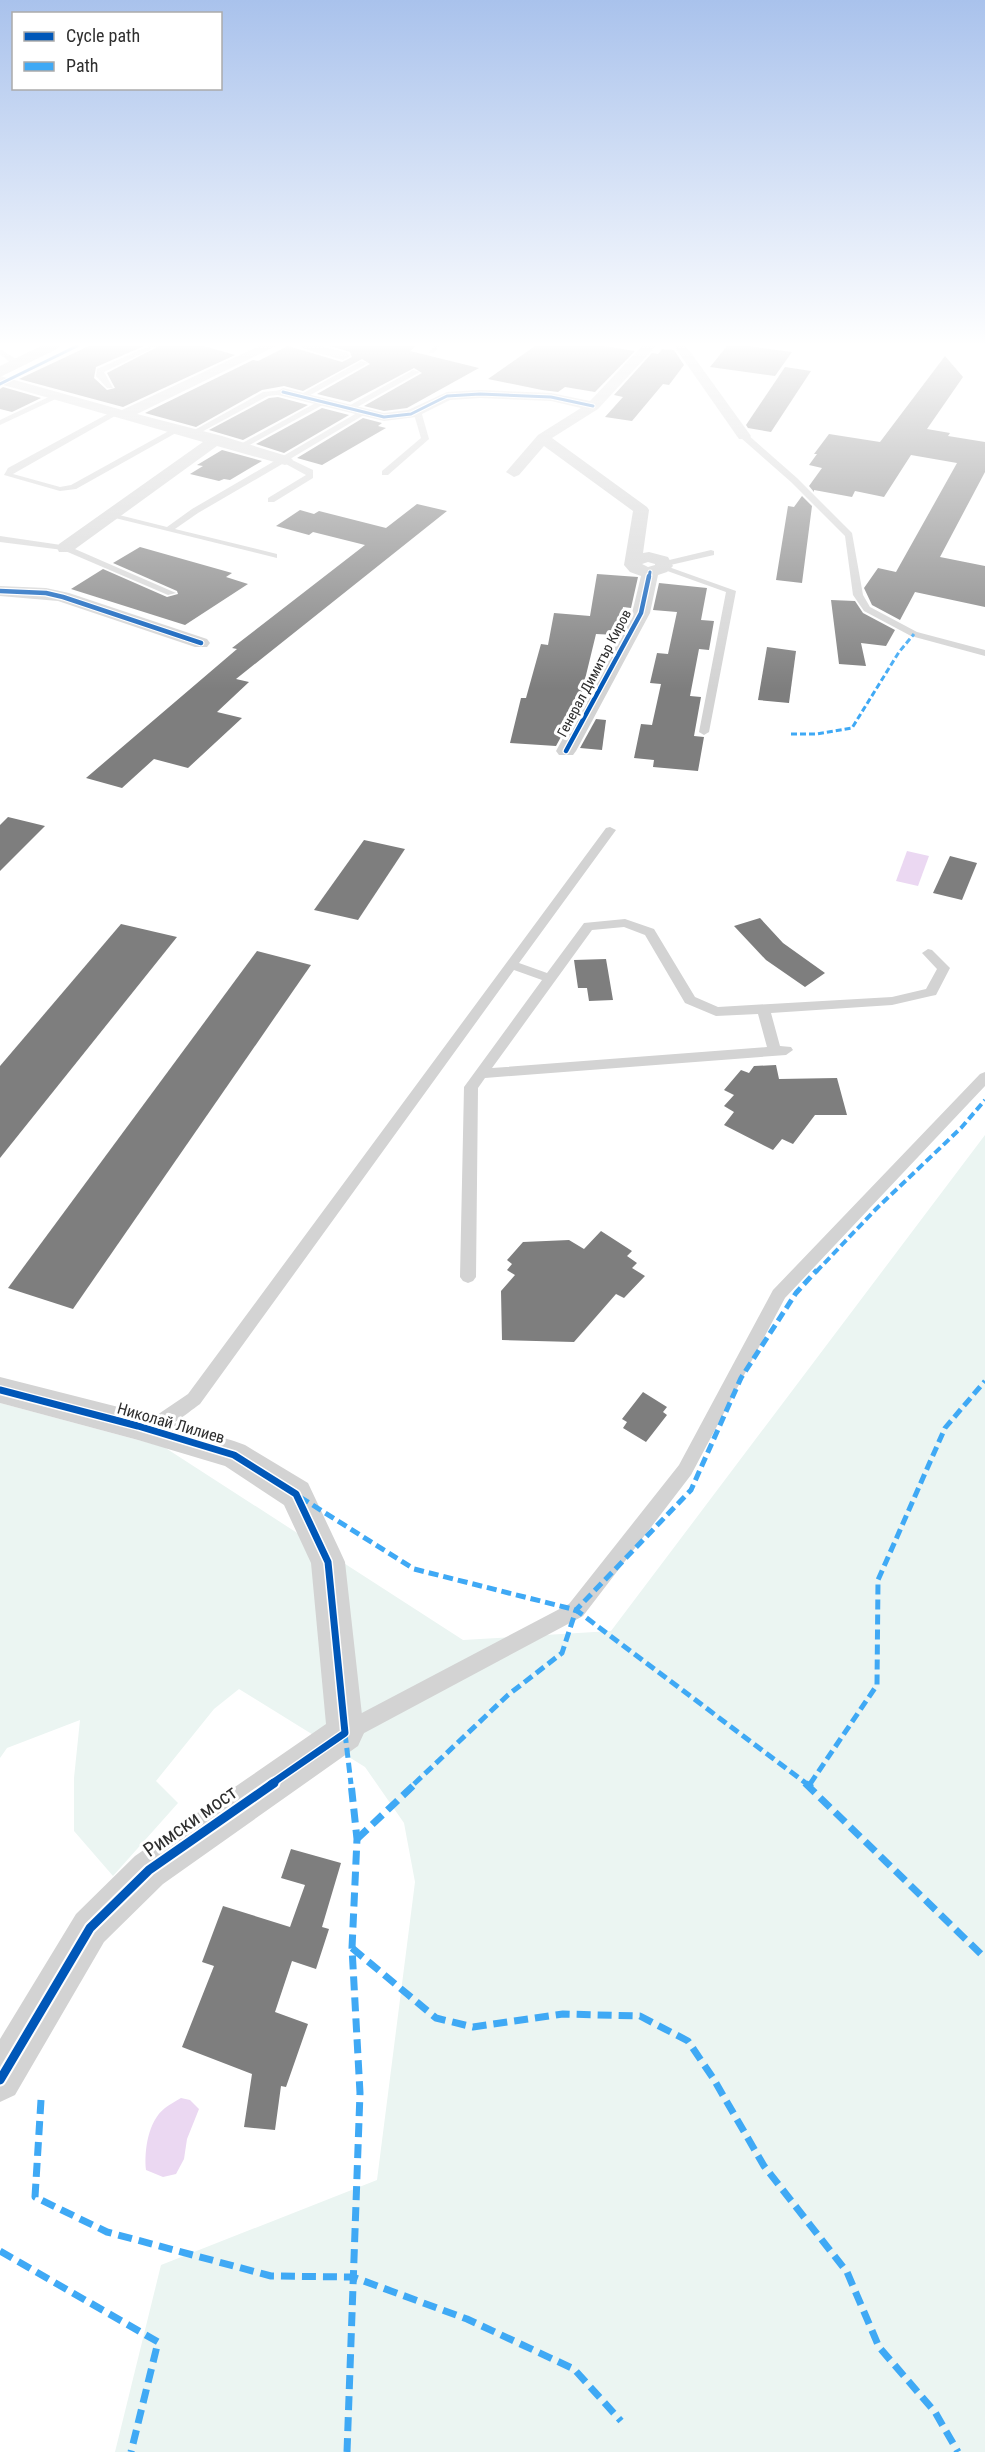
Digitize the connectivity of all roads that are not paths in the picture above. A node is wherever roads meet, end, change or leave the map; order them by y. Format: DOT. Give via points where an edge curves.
graph roads {
  1 [pos="30,460"];
  2 [pos="127,460"];
  3 [pos="188,460"];
  4 [pos="285,460"];
  5 [pos="286,460"];
  6 [pos="400,460"];
  7 [pos="524,460"];
  8 [pos="572,460"];
  9 [pos="772,460"];
  10 [pos="514,472"];
  11 [pos="385,473"];
  12 [pos="271,500"];
  13 [pos="111,516"];
  14 [pos="168,530"];
  15 [pos="0,538"];
  16 [pos="65,548"];
  17 [pos="711,553"];
  18 [pos="274,556"];
  19 [pos="651,562"];
  20 [pos="0,591"];
  21 [pos="171,593"];
  22 [pos="201,643"];
  23 [pos="985,653"];
  24 [pos="704,732"];
  25 [pos="566,750"];
  26 [pos="610,830"];
  27 [pos="928,953"];
  28 [pos="512,965"];
  29 [pos="550,978"];
  30 [pos="763,1009"];
  31 [pos="479,1074"];
  32 [pos="985,1077"];
  33 [pos="468,1277"];
  34 [pos="0,1390"];
  35 [pos="138,1426"];
  36 [pos="345,1733"];
  37 [pos="0,2080"];
  1 -- 2 [label="lane" via="8,475 60,489 73,487"];
  3 -- 13 [label="street"];
  4 -- 14 [label="lane"];
  5 -- 12 [label="lane" via="306,469 310,476"];
  6 -- 11 [label="lane"];
  7 -- 10 [label="street"];
  8 -- 19 [label="street, Генерал Димитър Киров" via="641,510"];
  9 -- 23 [label="lane" via="849,535 858,595 867,609 914,634"];
  13 -- 14 [label="lane"];
  13 -- 16 [label="street"];
  14 -- 18 [label="lane"];
  15 -- 16 [label="lane"];
  16 -- 21 [label="lane"];
  17 -- 19 [label="lane"];
  19 -- 24 [label="lane" via="731,591"];
  19 -- 25 [label="street, Генерал Димитър Киров" via="641,613"];
  20 -- 22 [label="street" via="63,597"];
  26 -- 28 [label="lane"];
  27 -- 30 [label="lane" via="944,968 931,992 892,1001"];
  28 -- 29 [label="lane"];
  28 -- 35 [label="lane" via="194,1399 161,1422"];
  29 -- 30 [label="lane" via="588,926 625,923 650,932 690,1000 716,1012"];
  29 -- 31 [label="lane"];
  30 -- 31 [label="lane" via="780,1051"];
  31 -- 33 [label="lane" via="471,1087"];
  32 -- 36 [label="lane" via="779,1294 685,1470 576,1610"];
  34 -- 35 [label="street, Николай Лилиев"];
  35 -- 36 [label="street, Николай Лилиев" via="234,1455 296,1494 328,1562"];
  36 -- 37 [label="street, Римски мост" via="149,1870 90,1928"];
}
